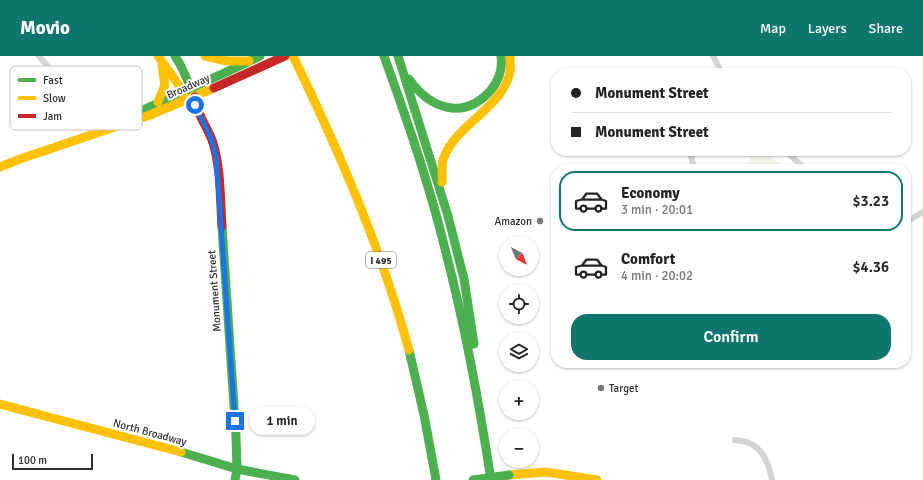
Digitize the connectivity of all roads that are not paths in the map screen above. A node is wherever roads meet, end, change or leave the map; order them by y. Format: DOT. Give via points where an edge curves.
graph roads {
  1 [pos="39,56"];
  2 [pos="158,56"];
  3 [pos="175,56"];
  4 [pos="205,56"];
  5 [pos="260,56"];
  6 [pos="285,56"];
  7 [pos="293,56"];
  8 [pos="384,56"];
  9 [pos="398,56"];
  10 [pos="502,56"];
  11 [pos="510,56"];
  12 [pos="713,56"];
  13 [pos="249,61"];
  14 [pos="47,66"];
  15 [pos="719,68"];
  16 [pos="403,70"];
  17 [pos="187,90"];
  18 [pos="186,101"];
  19 [pos="195,101"];
  20 [pos="158,102"];
  21 [pos="142,110"];
  22 [pos="142,118"];
  23 [pos="103,130"];
  24 [pos="105,130"];
  25 [pos="99,132"];
  26 [pos="791,156"];
  27 [pos="800,164"];
  28 [pos="0,168"];
  29 [pos="442,192"];
  30 [pos="923,212"];
  31 [pos="911,219"];
  32 [pos="477,394"];
  33 [pos="0,404"];
  34 [pos="736,440"];
  35 [pos="237,469"];
  36 [pos="235,480"];
  37 [pos="295,480"];
  38 [pos="436,480"];
  39 [pos="473,480"];
  40 [pos="490,480"];
  41 [pos="594,480"];
  42 [pos="772,480"];
  1 -- 14 [label="street"];
  2 -- 17 [label="main road"];
  2 -- 20 [label="main road" via="166,83"];
  3 -- 17 [label="main road" via="181,66"];
  4 -- 13 [label="main road" via="214,60"];
  5 -- 13 [label="main road, Broadway"];
  6 -- 19 [label="main road, Broadway"];
  7 -- 38 [label="main road, I 495" via="340,156 380,255 413,368"];
  8 -- 32 [label="main road" via="407,119 437,216"];
  9 -- 16 [label="main road"];
  10 -- 16 [label="main road" via="501,71 488,94 474,104 461,108 443,107 433,102 421,94"];
  11 -- 29 [label="main road" via="512,63 507,82 491,104 455,138 443,161"];
  12 -- 15 [label="street"];
  13 -- 17 [label="main road, Broadway"];
  16 -- 29 [label="main road"];
  17 -- 18 [label="main road"];
  17 -- 19 [label="main road, Monument Street"];
  17 -- 20 [label="main road, Broadway"];
  18 -- 19 [label="main road, Broadway"];
  18 -- 22 [label="main road, Broadway"];
  19 -- 35 [label="main road, Monument Street" via="216,156"];
  20 -- 21 [label="main road, Broadway"];
  23 -- 25 [label="main road, Broadway"];
  24 -- 25 [label="main road, Broadway"];
  25 -- 28 [label="main road, Broadway"];
  26 -- 27 [label="street"];
  29 -- 32 [label="main road" via="468,299"];
  30 -- 31 [label="street"];
  32 -- 40 [label="main road"];
  33 -- 35 [label="main road, North Broadway"];
  34 -- 42 [label="street" via="747,442 757,448 769,468"];
  35 -- 36 [label="main road, Monument Street"];
  35 -- 37 [label="main road, North Broadway"];
  39 -- 41 [label="main road, bridge" via="547,472"];
}
